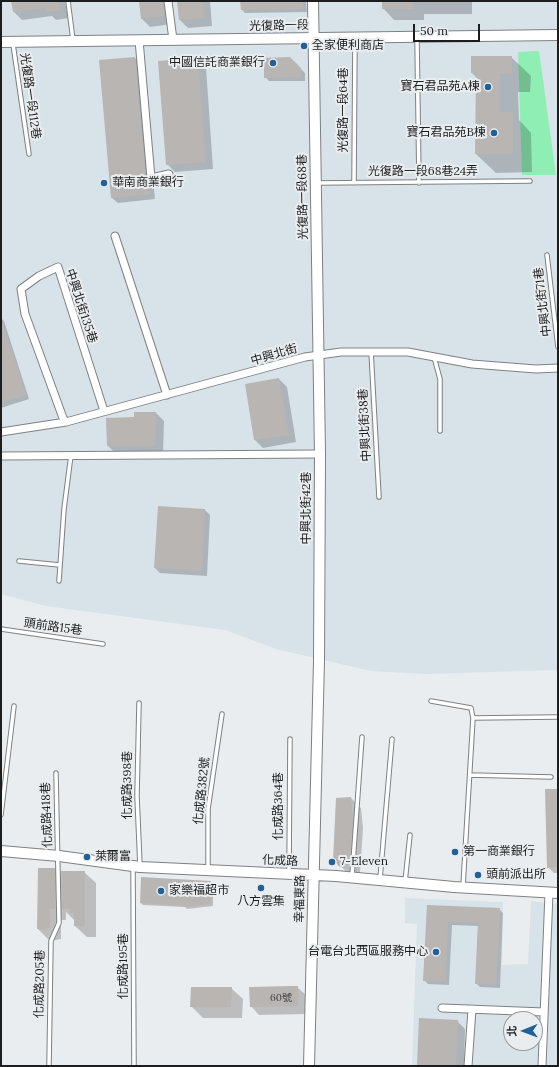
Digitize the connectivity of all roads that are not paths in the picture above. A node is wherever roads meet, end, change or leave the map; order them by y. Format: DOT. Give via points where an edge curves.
graph roads {
  1 [pos="68,1"];
  2 [pos="168,1"];
  3 [pos="313,1"];
  4 [pos="558,35"];
  5 [pos="355,36"];
  6 [pos="417,37"];
  7 [pos="313,38"];
  8 [pos="140,40"];
  9 [pos="172,40"];
  10 [pos="73,41"];
  11 [pos="1,42"];
  12 [pos="12,42"];
  13 [pos="29,154"];
  14 [pos="169,174"];
  15 [pos="530,181"];
  16 [pos="316,183"];
  17 [pos="354,183"];
  18 [pos="419,183"];
  19 [pos="115,236"];
  20 [pos="547,255"];
  21 [pos="558,347"];
  22 [pos="371,351"];
  23 [pos="319,355"];
  24 [pos="434,356"];
  25 [pos="558,368"];
  26 [pos="167,395"];
  27 [pos="104,411"];
  28 [pos="66,422"];
  29 [pos="440,431"];
  30 [pos="1,432"];
  31 [pos="320,454"];
  32 [pos="70,455"];
  33 [pos="1,456"];
  34 [pos="378,497"];
  35 [pos="19,562"];
  36 [pos="60,565"];
  37 [pos="58,581"];
  38 [pos="1,629"];
  39 [pos="102,644"];
  40 [pos="319,661"];
  41 [pos="432,701"];
  42 [pos="139,703"];
  43 [pos="14,706"];
  44 [pos="222,714"];
  45 [pos="558,717"];
  46 [pos="473,718"];
  47 [pos="362,737"];
  48 [pos="290,739"];
  49 [pos="392,739"];
  50 [pos="56,773"];
  51 [pos="470,775"];
  52 [pos="551,777"];
  53 [pos="1,815"];
  54 [pos="410,835"];
  55 [pos="1,851"];
  56 [pos="59,856"];
  57 [pos="137,866"];
  58 [pos="208,870"];
  59 [pos="289,874"];
  60 [pos="313,875"];
  61 [pos="352,877"];
  62 [pos="380,880"];
  63 [pos="405,883"];
  64 [pos="463,887"];
  65 [pos="554,893"];
  66 [pos="442,1008"];
  67 [pos="472,1009"];
  68 [pos="544,1012"];
  69 [pos="48,1066"];
  70 [pos="134,1066"];
  71 [pos="309,1066"];
  72 [pos="468,1066"];
  73 [pos="542,1066"];
  1 -- 10 [label="lane"];
  2 -- 9 [label="street"];
  3 -- 7 [label="street, 光復路一段68巷"];
  4 -- 6 [label="street, 光復路一段"];
  5 -- 6 [label="street, 光復路一段"];
  5 -- 7 [label="street, 光復路一段"];
  5 -- 17 [label="lane, 光復路一段64巷"];
  6 -- 18 [label="lane"];
  7 -- 9 [label="street, 光復路一段"];
  7 -- 16 [label="street, 光復路一段68巷"];
  8 -- 9 [label="street, 光復路一段"];
  8 -- 10 [label="street, 光復路一段"];
  8 -- 14 [label="street" via="151,178"];
  10 -- 12 [label="street, 光復路一段"];
  11 -- 12 [label="street, 光復路一段"];
  12 -- 13 [label="lane, 光復路一段112巷"];
  15 -- 18 [label="lane, 光復路一段68巷24弄"];
  16 -- 17 [label="lane, 光復路一段68巷24弄"];
  16 -- 23 [label="street, 光復路一段68巷"];
  17 -- 18 [label="lane, 光復路一段68巷24弄"];
  19 -- 26 [label="street"];
  20 -- 21 [label="lane, 中興北街71巷"];
  22 -- 23 [label="street, 中興北街"];
  22 -- 24 [label="street, 中興北街"];
  22 -- 34 [label="lane, 中興北街38巷"];
  23 -- 26 [label="street, 中興北街"];
  23 -- 31 [label="street, 中興北街42巷"];
  24 -- 25 [label="street, 中興北街" via="472,364 536,369"];
  24 -- 29 [label="lane" via="440,379"];
  26 -- 27 [label="street, 中興北街"];
  27 -- 28 [label="street, 中興北街"];
  27 -- 28 [label="street, 中興北街135巷" via="58,267 27,285 21,293 25,314"];
  28 -- 30 [label="street, 中興北街"];
  31 -- 32 [label="street"];
  31 -- 40 [label="street, 中興北街42巷"];
  32 -- 33 [label="street"];
  32 -- 36 [label="lane"];
  35 -- 36 [label="lane"];
  36 -- 37 [label="lane"];
  38 -- 39 [label="lane, 頭前路15巷"];
  40 -- 60 [label="street, 幸福東路"];
  41 -- 46 [label="lane" via="471,708"];
  42 -- 57 [label="lane, 化成路398巷"];
  43 -- 53 [label="lane"];
  44 -- 58 [label="lane, 化成路382號" via="208,809"];
  45 -- 46 [label="lane"];
  46 -- 51 [label="lane"];
  47 -- 61 [label="lane"];
  48 -- 59 [label="lane, 化成路364巷"];
  49 -- 62 [label="lane"];
  50 -- 56 [label="lane, 化成路418巷"];
  51 -- 52 [label="lane"];
  51 -- 64 [label="lane"];
  54 -- 63 [label="lane"];
  55 -- 56 [label="street, 化成路"];
  56 -- 57 [label="street, 化成路"];
  56 -- 69 [label="lane, 化成路205巷" via="59,923 51,941"];
  57 -- 58 [label="street, 化成路"];
  57 -- 70 [label="lane, 化成路195巷"];
  58 -- 59 [label="street, 化成路"];
  59 -- 60 [label="street, 化成路"];
  60 -- 61 [label="street, 化成路"];
  60 -- 71 [label="street, 幸福東路"];
  61 -- 62 [label="street, 化成路"];
  62 -- 63 [label="street, 化成路"];
  63 -- 64 [label="street, 化成路"];
  64 -- 65 [label="street, 化成路"];
  65 -- 68 [label="street"];
  66 -- 67 [label="street"];
  67 -- 68 [label="street"];
  67 -- 72 [label="street"];
  68 -- 73 [label="street"];
}
